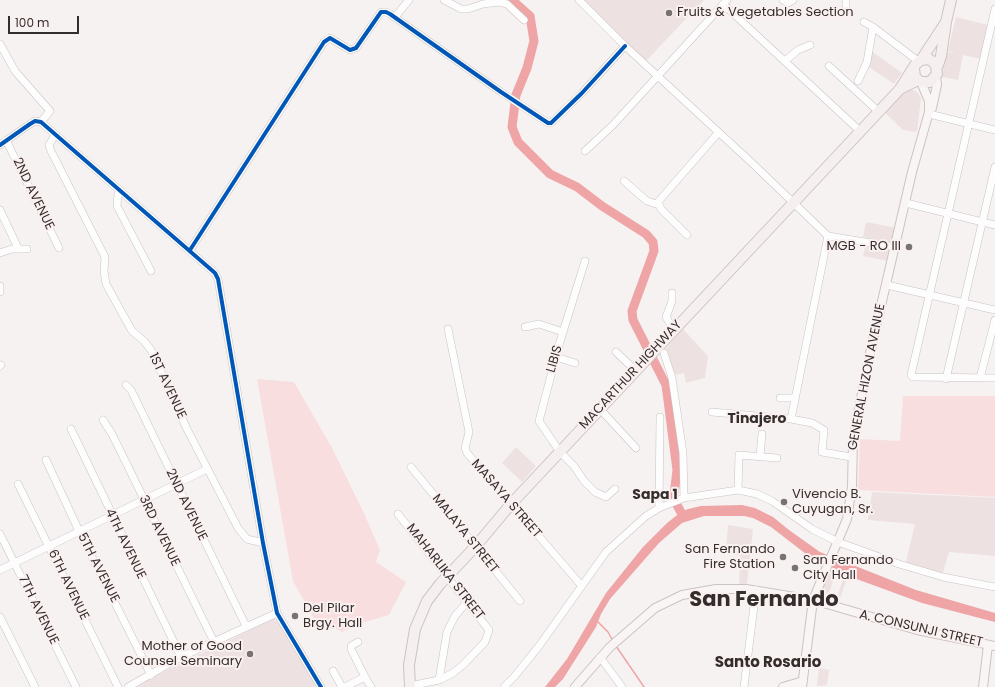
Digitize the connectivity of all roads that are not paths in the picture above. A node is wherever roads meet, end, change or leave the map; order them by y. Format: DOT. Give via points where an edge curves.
graph roads {
  1 [pos="409,0"];
  2 [pos="444,0"];
  3 [pos="579,0"];
  4 [pos="783,0"];
  5 [pos="793,0"];
  6 [pos="951,0"];
  7 [pos="725,2"];
  8 [pos="995,9"];
  9 [pos="395,17"];
  10 [pos="524,20"];
  11 [pos="864,22"];
  12 [pos="946,22"];
  13 [pos="873,27"];
  14 [pos="0,44"];
  15 [pos="810,45"];
  16 [pos="625,46"];
  17 [pos="785,61"];
  18 [pos="918,63"];
  19 [pos="829,66"];
  20 [pos="936,72"];
  21 [pos="658,75"];
  22 [pos="858,81"];
  23 [pos="920,81"];
  24 [pos="900,89"];
  25 [pos="879,112"];
  26 [pos="929,113"];
  27 [pos="41,122"];
  28 [pos="968,124"];
  29 [pos="995,130"];
  30 [pos="718,132"];
  31 [pos="860,132"];
  32 [pos="54,135"];
  33 [pos="6,140"];
  34 [pos="0,145"];
  35 [pos="585,150"];
  36 [pos="995,166"];
  37 [pos="624,181"];
  38 [pos="120,192"];
  39 [pos="793,202"];
  40 [pos="906,203"];
  41 [pos="659,205"];
  42 [pos="0,210"];
  43 [pos="948,214"];
  44 [pos="982,221"];
  45 [pos="995,225"];
  46 [pos="687,235"];
  47 [pos="828,236"];
  48 [pos="895,247"];
  49 [pos="18,248"];
  50 [pos="59,248"];
  51 [pos="27,249"];
  52 [pos="190,250"];
  53 [pos="0,253"];
  54 [pos="585,261"];
  55 [pos="151,271"];
  56 [pos="887,285"];
  57 [pos="0,286"];
  58 [pos="0,292"];
  59 [pos="672,292"];
  60 [pos="929,295"];
  61 [pos="963,302"];
  62 [pos="995,310"];
  63 [pos="995,320"];
  64 [pos="525,327"];
  65 [pos="448,329"];
  66 [pos="674,330"];
  67 [pos="563,332"];
  68 [pos="661,349"];
  69 [pos="616,352"];
  70 [pos="556,357"];
  71 [pos="575,363"];
  72 [pos="636,371"];
  73 [pos="946,378"];
  74 [pos="980,378"];
  75 [pos="995,378"];
  76 [pos="126,384"];
  77 [pos="780,398"];
  78 [pos="795,398"];
  79 [pos="600,409"];
  80 [pos="712,412"];
  81 [pos="660,418"];
  82 [pos="791,419"];
  83 [pos="103,420"];
  84 [pos="71,429"];
  85 [pos="762,434"];
  86 [pos="636,448"];
  87 [pos="560,452"];
  88 [pos="760,456"];
  89 [pos="852,457"];
  90 [pos="777,458"];
  91 [pos="46,460"];
  92 [pos="411,467"];
  93 [pos="207,469"];
  94 [pos="18,484"];
  95 [pos="176,484"];
  96 [pos="616,489"];
  97 [pos="738,490"];
  98 [pos="684,498"];
  99 [pos="143,500"];
  100 [pos="510,504"];
  101 [pos="659,508"];
  102 [pos="398,514"];
  103 [pos="111,515"];
  104 [pos="79,532"];
  105 [pos="0,534"];
  106 [pos="838,542"];
  107 [pos="263,543"];
  108 [pos="49,546"];
  109 [pos="476,547"];
  110 [pos="14,563"];
  111 [pos="0,570"];
  112 [pos="447,576"];
  113 [pos="581,585"];
  114 [pos="995,587"];
  115 [pos="756,590"];
  116 [pos="812,600"];
  117 [pos="520,601"];
  118 [pos="467,602"];
  119 [pos="277,613"];
  120 [pos="0,617"];
  121 [pos="246,626"];
  122 [pos="214,642"];
  123 [pos="358,642"];
  124 [pos="992,645"];
  125 [pos="181,657"];
  126 [pos="600,657"];
  127 [pos="333,671"];
  128 [pos="151,675"];
  129 [pos="365,677"];
  130 [pos="439,680"];
  131 [pos="802,684"];
  132 [pos="35,687"];
  133 [pos="76,687"];
  134 [pos="118,687"];
  135 [pos="128,687"];
  136 [pos="321,687"];
  137 [pos="344,687"];
  138 [pos="371,687"];
  139 [pos="410,687"];
  140 [pos="504,687"];
  141 [pos="575,687"];
  142 [pos="622,687"];
  143 [pos="744,687"];
  144 [pos="783,687"];
  145 [pos="983,687"];
  1 -- 9 [label="street"];
  2 -- 10 [label="street" via="461,9 499,2 507,4"];
  3 -- 16 [label="street"];
  4 -- 5 [label="street" via="788,3"];
  6 -- 12 [label="highway, MACARTHUR HIGHWAY"];
  7 -- 17 [label="street"];
  7 -- 21 [label="street"];
  8 -- 28 [label="street"];
  9 -- 16 [label="street" via="530,112 551,123"];
  9 -- 52 [label="street" via="381,12 354,49 350,50 330,38 324,42"];
  11 -- 13 [label="street"];
  12 -- 18 [label="highway, MACARTHUR HIGHWAY"];
  12 -- 20 [label="highway, MACARTHUR HIGHWAY"];
  13 -- 18 [label="street"];
  13 -- 22 [label="street" via="867,62"];
  14 -- 27 [label="street" via="15,71 50,111"];
  15 -- 17 [label="street" via="798,50"];
  16 -- 21 [label="street"];
  17 -- 31 [label="street"];
  18 -- 20 [label="highway" via="931,60"];
  18 -- 23 [label="highway" via="914,74"];
  18 -- 24 [label="highway, MACARTHUR HIGHWAY"];
  19 -- 25 [label="street"];
  20 -- 23 [label="highway, MACARTHUR HIGHWAY" via="930,82"];
  20 -- 26 [label="main road, GENERAL HIZON AVENUE" via="934,97"];
  21 -- 30 [label="street"];
  21 -- 35 [label="street" via="613,125"];
  23 -- 24 [label="highway, MACARTHUR HIGHWAY"];
  23 -- 26 [label="main road, GENERAL HIZON AVENUE" via="929,101"];
  24 -- 25 [label="highway, MACARTHUR HIGHWAY"];
  25 -- 31 [label="highway, MACARTHUR HIGHWAY"];
  26 -- 28 [label="street"];
  26 -- 40 [label="main road, GENERAL HIZON AVENUE"];
  27 -- 32 [label="street"];
  27 -- 33 [label="street" via="35,121"];
  28 -- 29 [label="street"];
  28 -- 43 [label="street"];
  30 -- 39 [label="street"];
  30 -- 41 [label="street" via="660,199"];
  31 -- 39 [label="highway, MACARTHUR HIGHWAY"];
  32 -- 38 [label="street"];
  32 -- 93 [label="street, 1ST AVENUE" via="49,145 51,151 105,257 104,280 132,331 151,350"];
  33 -- 34 [label="street"];
  33 -- 50 [label="street, 2ND AVENUE"];
  36 -- 44 [label="street"];
  37 -- 41 [label="street" via="647,201"];
  38 -- 52 [label="street"];
  38 -- 55 [label="street" via="117,206"];
  39 -- 47 [label="street"];
  39 -- 66 [label="highway, MACARTHUR HIGHWAY"];
  40 -- 43 [label="street"];
  40 -- 48 [label="main road, GENERAL HIZON AVENUE"];
  41 -- 46 [label="street" via="673,223"];
  42 -- 49 [label="street"];
  43 -- 44 [label="street"];
  43 -- 60 [label="street"];
  44 -- 45 [label="street"];
  44 -- 61 [label="street"];
  47 -- 48 [label="street"];
  47 -- 78 [label="street"];
  48 -- 56 [label="main road, GENERAL HIZON AVENUE"];
  49 -- 51 [label="street"];
  49 -- 53 [label="street"];
  52 -- 107 [label="street" via="210,266 218,279"];
  54 -- 67 [label="street, LIBIS"];
  56 -- 60 [label="street"];
  56 -- 89 [label="main road, GENERAL HIZON AVENUE" via="853,439"];
  57 -- 58 [label="street"];
  59 -- 66 [label="street" via="672,301 666,317"];
  60 -- 61 [label="street"];
  60 -- 73 [label="street" via="911,375"];
  61 -- 62 [label="street"];
  61 -- 73 [label="street"];
  63 -- 74 [label="street"];
  64 -- 67 [label="street" via="539,324"];
  65 -- 100 [label="street, MASAYA STREET" via="469,432 466,453"];
  66 -- 68 [label="highway, MACARTHUR HIGHWAY"];
  67 -- 70 [label="street, LIBIS"];
  68 -- 72 [label="highway, MACARTHUR HIGHWAY"];
  68 -- 98 [label="street" via="672,378 683,453"];
  69 -- 72 [label="street"];
  70 -- 71 [label="street"];
  70 -- 87 [label="street, LIBIS" via="539,421"];
  72 -- 79 [label="highway, MACARTHUR HIGHWAY"];
  73 -- 74 [label="street"];
  74 -- 75 [label="street"];
  76 -- 95 [label="street, 2ND AVENUE"];
  77 -- 78 [label="street"];
  78 -- 82 [label="street"];
  79 -- 86 [label="street"];
  79 -- 87 [label="highway, MACARTHUR HIGHWAY"];
  80 -- 82 [label="street"];
  81 -- 101 [label="street"];
  82 -- 89 [label="street" via="823,427 822,452"];
  83 -- 99 [label="street, 3RD AVENUE"];
  84 -- 103 [label="street, 4TH AVENUE"];
  85 -- 88 [label="street"];
  87 -- 96 [label="street, LIBIS" via="595,492 606,497"];
  87 -- 100 [label="highway, MACARTHUR HIGHWAY"];
  88 -- 90 [label="street"];
  88 -- 97 [label="street" via="739,455"];
  89 -- 106 [label="main road, GENERAL HIZON AVENUE" via="852,487 846,519"];
  91 -- 104 [label="street, 5TH AVENUE"];
  92 -- 109 [label="street, MALAYA STREET"];
  93 -- 95 [label="street"];
  93 -- 107 [label="street, 1ST AVENUE" via="242,535"];
  94 -- 108 [label="street, 6TH AVENUE"];
  95 -- 99 [label="street"];
  95 -- 121 [label="street, 2ND AVENUE"];
  97 -- 98 [label="street"];
  97 -- 106 [label="street" via="757,494 772,501 812,529"];
  98 -- 101 [label="street"];
  99 -- 103 [label="street"];
  99 -- 122 [label="street, 3RD AVENUE"];
  100 -- 109 [label="highway, MACARTHUR HIGHWAY"];
  100 -- 113 [label="street, MASAYA STREET"];
  101 -- 113 [label="street" via="606,552"];
  102 -- 112 [label="street, MAHARLIKA STREET"];
  103 -- 104 [label="street"];
  103 -- 125 [label="street, 4TH AVENUE"];
  104 -- 108 [label="street"];
  104 -- 128 [label="street, 5TH AVENUE"];
  105 -- 110 [label="street, 7TH AVENUE"];
  106 -- 114 [label="street" via="943,577"];
  106 -- 116 [label="main road, GENERAL HIZON AVENUE"];
  107 -- 119 [label="street"];
  108 -- 110 [label="street"];
  108 -- 134 [label="street, 6TH AVENUE"];
  109 -- 112 [label="highway, MACARTHUR HIGHWAY"];
  109 -- 117 [label="street, MALAYA STREET"];
  110 -- 111 [label="street"];
  110 -- 133 [label="street, 7TH AVENUE"];
  112 -- 118 [label="street, MAHARLIKA STREET"];
  112 -- 139 [label="highway, MACARTHUR HIGHWAY" via="427,602 415,629 409,665"];
  113 -- 140 [label="street" via="530,658"];
  115 -- 116 [label="main road, A. CONSUNJI STREET"];
  115 -- 126 [label="main road, A. CONSUNJI STREET" via="716,589 682,595 655,608"];
  115 -- 143 [label="street"];
  116 -- 124 [label="main road, A. CONSUNJI STREET" via="875,619"];
  116 -- 131 [label="main road, GENERAL HIZON AVENUE"];
  118 -- 130 [label="street" via="455,616 447,632"];
  118 -- 130 [label="street, MAHARLIKA STREET" via="488,626 489,632 485,642 464,665"];
  119 -- 121 [label="street"];
  119 -- 136 [label="street"];
  120 -- 132 [label="street"];
  121 -- 122 [label="street"];
  122 -- 125 [label="street"];
  123 -- 129 [label="street" via="351,646 351,649"];
  124 -- 145 [label="main road"];
  125 -- 128 [label="street"];
  126 -- 141 [label="main road, A. CONSUNJI STREET"];
  126 -- 142 [label="street"];
  127 -- 137 [label="street"];
  128 -- 135 [label="street"];
  129 -- 137 [label="street"];
  129 -- 138 [label="street"];
  130 -- 139 [label="street"];
  131 -- 144 [label="main road"];
}
